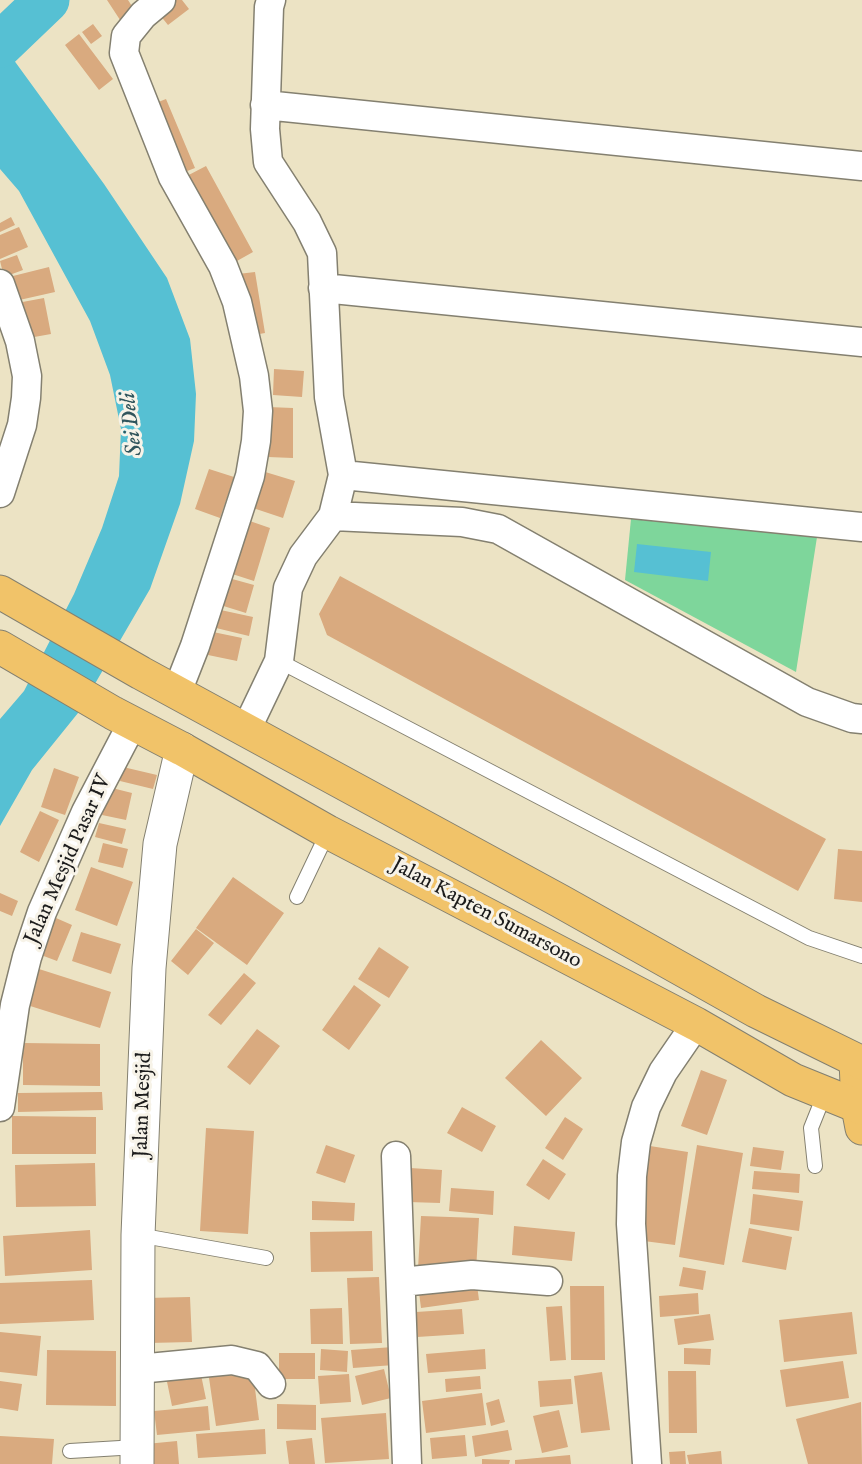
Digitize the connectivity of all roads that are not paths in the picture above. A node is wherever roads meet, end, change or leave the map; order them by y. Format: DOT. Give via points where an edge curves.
graph roads {
  1 [pos="161,0"];
  2 [pos="271,0"];
  3 [pos="266,105"];
  4 [pos="862,166"];
  5 [pos="0,284"];
  6 [pos="323,288"];
  7 [pos="862,342"];
  8 [pos="343,475"];
  9 [pos="0,493"];
  10 [pos="333,516"];
  11 [pos="862,526"];
  12 [pos="0,592"];
  13 [pos="0,647"];
  14 [pos="279,661"];
  15 [pos="177,692"];
  16 [pos="122,719"];
  17 [pos="862,719"];
  18 [pos="246,730"];
  19 [pos="182,749"];
  20 [pos="328,832"];
  21 [pos="297,897"];
  22 [pos="862,956"];
  23 [pos="696,1024"];
  24 [pos="859,1062"];
  25 [pos="825,1093"];
  26 [pos="0,1107"];
  27 [pos="861,1114"];
  28 [pos="396,1156"];
  29 [pos="815,1166"];
  30 [pos="138,1235"];
  31 [pos="266,1258"];
  32 [pos="548,1281"];
  33 [pos="401,1282"];
  34 [pos="138,1369"];
  35 [pos="271,1384"];
  36 [pos="70,1451"];
  37 [pos="137,1456"];
  38 [pos="407,1464"];
  39 [pos="647,1464"];
  1 -- 15 [label="street" via="126,36 124,53 173,177 223,266 237,302 258,411 250,476"];
  2 -- 3 [label="street"];
  3 -- 4 [label="street"];
  3 -- 6 [label="street" via="268,162 322,253"];
  5 -- 9 [label="street" via="20,340 27,376 22,426"];
  6 -- 7 [label="street"];
  6 -- 8 [label="street" via="328,397"];
  8 -- 10 [label="street"];
  8 -- 11 [label="street"];
  10 -- 14 [label="street" via="303,556 288,588"];
  10 -- 17 [label="street" via="462,522 498,529 807,702"];
  12 -- 15 [label="main road"];
  13 -- 16 [label="main road, Jalan Kapten Sumarsono"];
  14 -- 18 [label="street"];
  14 -- 22 [label="lane" via="810,938"];
  15 -- 18 [label="main road"];
  16 -- 19 [label="main road, Jalan Kapten Sumarsono"];
  16 -- 26 [label="street, Jalan Mesjid Pasar IV" via="27,957 15,1005"];
  18 -- 24 [label="main road" via="756,1011"];
  19 -- 20 [label="main road, Jalan Kapten Sumarsono"];
  19 -- 30 [label="street, Jalan Mesjid" via="160,843 149,968"];
  20 -- 21 [label="lane"];
  20 -- 23 [label="main road, Jalan Kapten Sumarsono"];
  23 -- 25 [label="main road, Jalan Kapten Sumarsono" via="793,1080"];
  23 -- 39 [label="street" via="663,1072 646,1107 632,1176 631,1224"];
  24 -- 27 [label="main road"];
  25 -- 27 [label="main road, Jalan Kapten Sumarsono"];
  25 -- 29 [label="lane" via="811,1128"];
  28 -- 33 [label="street"];
  30 -- 31 [label="lane"];
  30 -- 34 [label="street, Jalan Mesjid"];
  32 -- 33 [label="street" via="472,1275"];
  33 -- 38 [label="street"];
  34 -- 35 [label="street" via="232,1360 257,1366"];
  34 -- 37 [label="street, Jalan Mesjid"];
  36 -- 37 [label="lane"];
}
